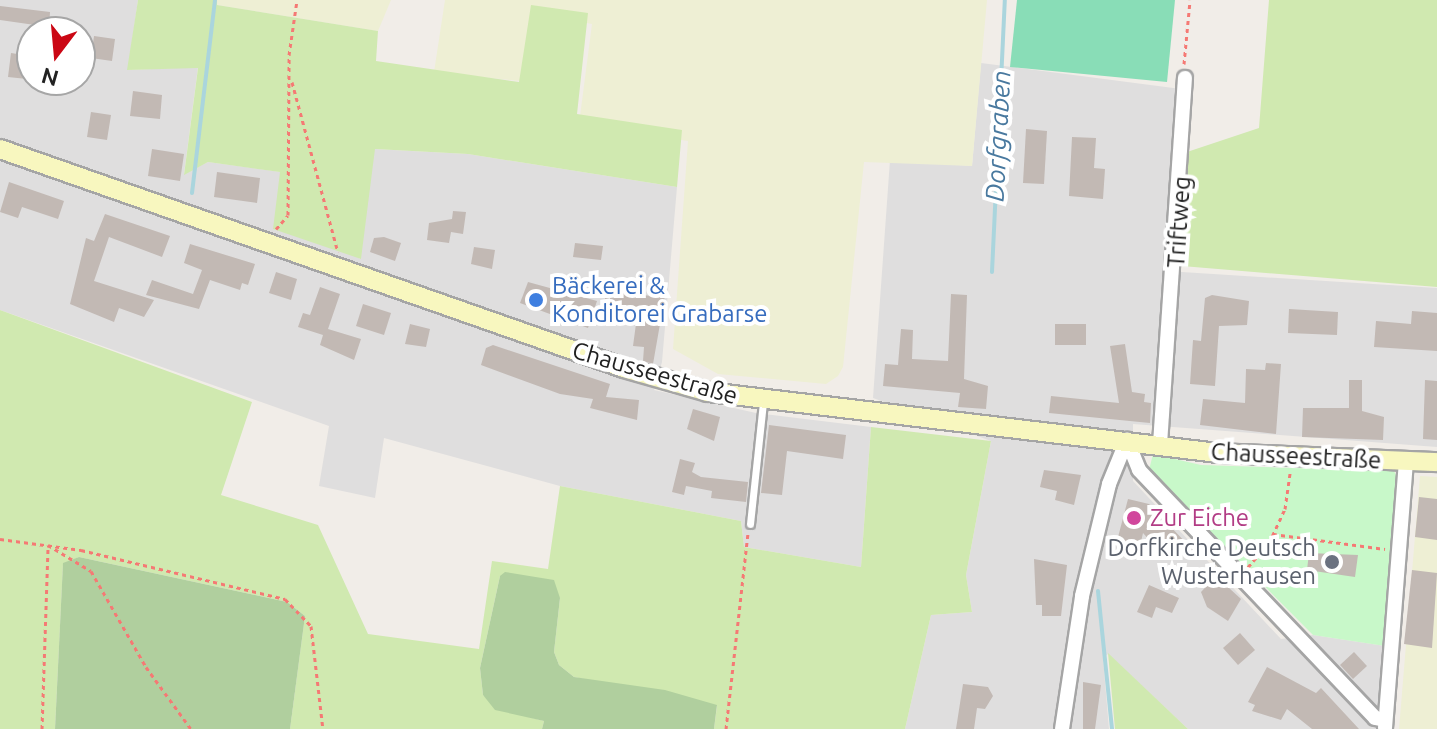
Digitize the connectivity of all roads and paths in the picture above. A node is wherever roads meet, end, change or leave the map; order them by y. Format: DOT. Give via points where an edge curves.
graph roads {
  1 [pos="297,0"];
  2 [pos="1190,0"];
  3 [pos="290,74"];
  4 [pos="1185,78"];
  5 [pos="0,149"];
  6 [pos="268,230"];
  7 [pos="339,256"];
  8 [pos="763,402"];
  9 [pos="1127,440"];
  10 [pos="1160,444"];
  11 [pos="1406,461"];
  12 [pos="1437,462"];
  13 [pos="1290,473"];
  14 [pos="750,524"];
  15 [pos="1273,534"];
  16 [pos="0,539"];
  17 [pos="48,545"];
  18 [pos="1400,551"];
  19 [pos="1239,575"];
  20 [pos="1385,725"];
  21 [pos="321,728"];
  22 [pos="42,729"];
  23 [pos="191,729"];
  24 [pos="726,729"];
  25 [pos="1062,729"];
  1 -- 3 [label="path"];
  2 -- 4 [label="path"];
  3 -- 6 [label="path" via="288,215 278,229"];
  3 -- 7 [label="path"];
  4 -- 10 [label="street, Triftweg"];
  5 -- 8 [label="main road, Chausseestraße" via="624,368"];
  8 -- 9 [label="main road, Chausseestraße"];
  8 -- 14 [label="lane"];
  9 -- 10 [label="main road, Chausseestraße"];
  9 -- 19 [label="street" via="1139,470"];
  9 -- 25 [label="street" via="1109,484 1082,596"];
  10 -- 11 [label="main road, Chausseestraße" via="1226,453"];
  11 -- 12 [label="main road, Chausseestraße"];
  11 -- 18 [label="street"];
  13 -- 15 [label="path" via="1289,495"];
  14 -- 24 [label="path"];
  15 -- 18 [label="path"];
  15 -- 19 [label="path"];
  16 -- 17 [label="path"];
  17 -- 21 [label="path" via="297,606 311,626"];
  17 -- 22 [label="path"];
  17 -- 23 [label="path" via="91,571 146,667"];
  18 -- 20 [label="street"];
  19 -- 20 [label="street"];
}
